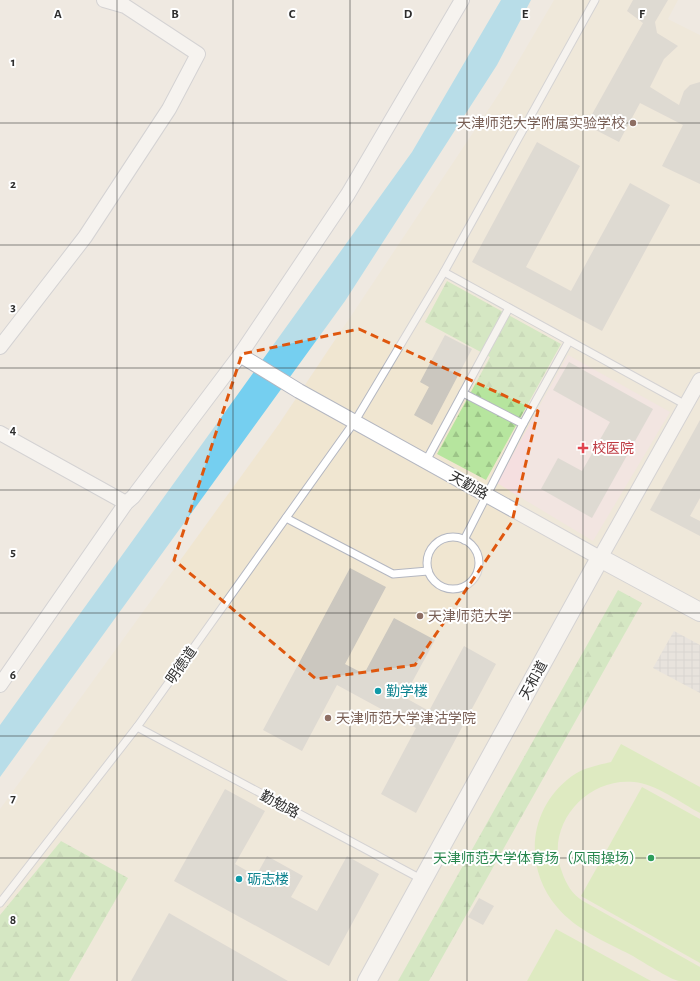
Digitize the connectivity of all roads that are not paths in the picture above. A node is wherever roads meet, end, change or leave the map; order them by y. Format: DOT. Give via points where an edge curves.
graph roads {
  1 [pos="104,0"];
  2 [pos="462,0"];
  3 [pos="595,0"];
  4 [pos="444,272"];
  5 [pos="509,308"];
  6 [pos="569,341"];
  7 [pos="0,347"];
  8 [pos="240,356"];
  9 [pos="700,380"];
  10 [pos="463,392"];
  11 [pos="686,405"];
  12 [pos="355,421"];
  13 [pos="523,424"];
  14 [pos="0,433"];
  15 [pos="426,461"];
  16 [pos="487,495"];
  17 [pos="126,503"];
  18 [pos="286,518"];
  19 [pos="464,540"];
  20 [pos="600,558"];
  21 [pos="428,571"];
  22 [pos="700,612"];
  23 [pos="0,685"];
  24 [pos="137,728"];
  25 [pos="423,880"];
  26 [pos="0,903"];
  27 [pos="367,981"];
  1 -- 7 [label="street" via="125,6 198,54 170,109 85,237"];
  2 -- 8 [label="street" via="348,194"];
  3 -- 4 [label="lane, 明德道"];
  4 -- 5 [label="lane"];
  4 -- 12 [label="lane, 明德道"];
  5 -- 6 [label="lane"];
  5 -- 10 [label="lane"];
  6 -- 11 [label="lane"];
  6 -- 13 [label="lane"];
  8 -- 12 [label="street, 天勤路"];
  8 -- 17 [label="street"];
  9 -- 11 [label="street, 天和道"];
  10 -- 13 [label="lane"];
  10 -- 15 [label="lane"];
  11 -- 20 [label="street, 天和道"];
  12 -- 15 [label="street, 天勤路"];
  12 -- 18 [label="lane, 明德道"];
  13 -- 16 [label="lane"];
  14 -- 17 [label="street"];
  15 -- 16 [label="street, 天勤路"];
  16 -- 19 [label="lane"];
  16 -- 20 [label="street, 天勤路"];
  17 -- 23 [label="street"];
  18 -- 21 [label="lane" via="393,574"];
  18 -- 24 [label="lane, 明德道"];
  19 -- 21 [label="lane" via="451,537 438,541 429,551 426,565"];
  19 -- 21 [label="lane" via="477,555 478,568 472,581 461,588 447,589 435,583"];
  20 -- 22 [label="street, 天勤路"];
  20 -- 25 [label="street, 天和道"];
  24 -- 25 [label="lane, 勤勉路"];
  24 -- 26 [label="lane, 明德道"];
  25 -- 27 [label="street, 天和道"];
}
